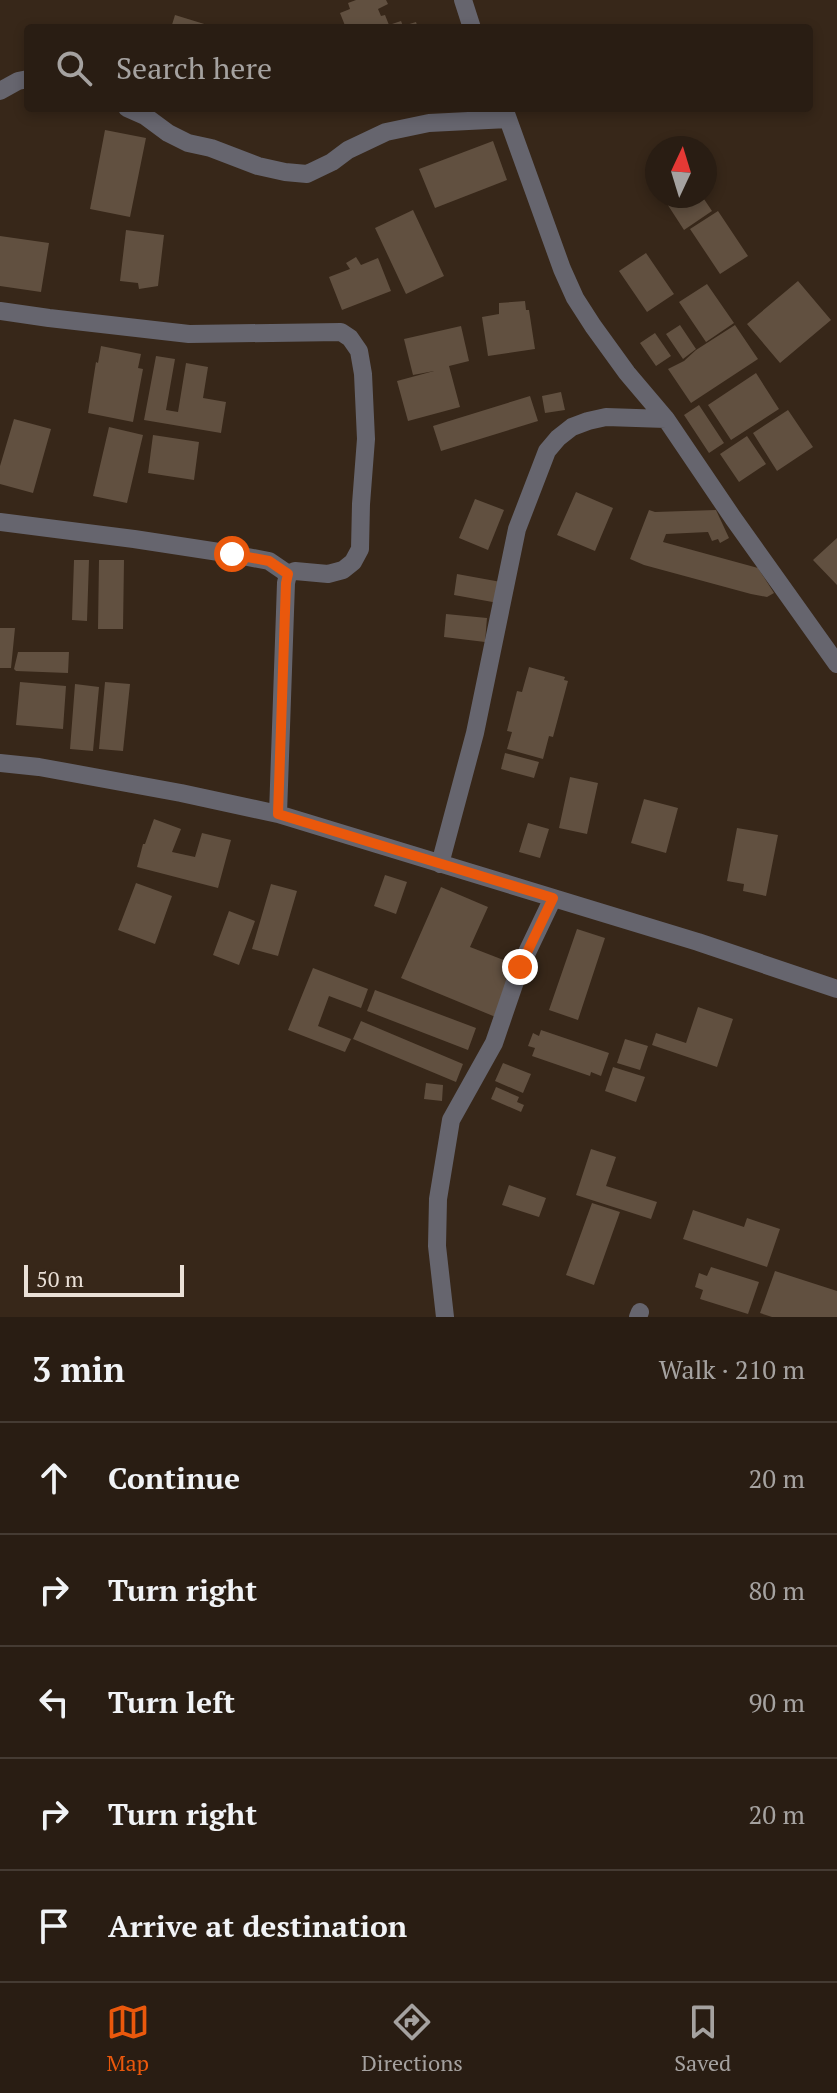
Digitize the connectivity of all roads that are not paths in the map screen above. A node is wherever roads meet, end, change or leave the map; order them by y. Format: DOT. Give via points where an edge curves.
graph roads {
  1 [pos="463,0"];
  2 [pos="471,24"];
  3 [pos="24,80"];
  4 [pos="0,91"];
  5 [pos="136,112"];
  6 [pos="506,114"];
  7 [pos="0,311"];
  8 [pos="666,419"];
  9 [pos="0,522"];
  10 [pos="288,574"];
  11 [pos="837,664"];
  12 [pos="0,763"];
  13 [pos="278,814"];
  14 [pos="440,864"];
  15 [pos="553,898"];
  16 [pos="837,989"];
  17 [pos="445,1317"];
  1 -- 2 [label="street"];
  3 -- 4 [label="street"];
  5 -- 6 [label="street" via="188,143 258,166 307,174 386,132"];
  6 -- 8 [label="street" via="575,298"];
  7 -- 10 [label="street" via="189,334 341,332 350,338 359,351 363,374 366,439 360,549 343,570"];
  8 -- 11 [label="street"];
  8 -- 14 [label="street" via="588,421 572,427 547,451 517,529 475,733"];
  9 -- 10 [label="street" via="232,554 269,561"];
  10 -- 13 [label="street"];
  12 -- 13 [label="street"];
  13 -- 14 [label="street"];
  14 -- 15 [label="street"];
  15 -- 16 [label="street"];
  15 -- 17 [label="street" via="520,967 494,1043 451,1120 438,1199"];
}
